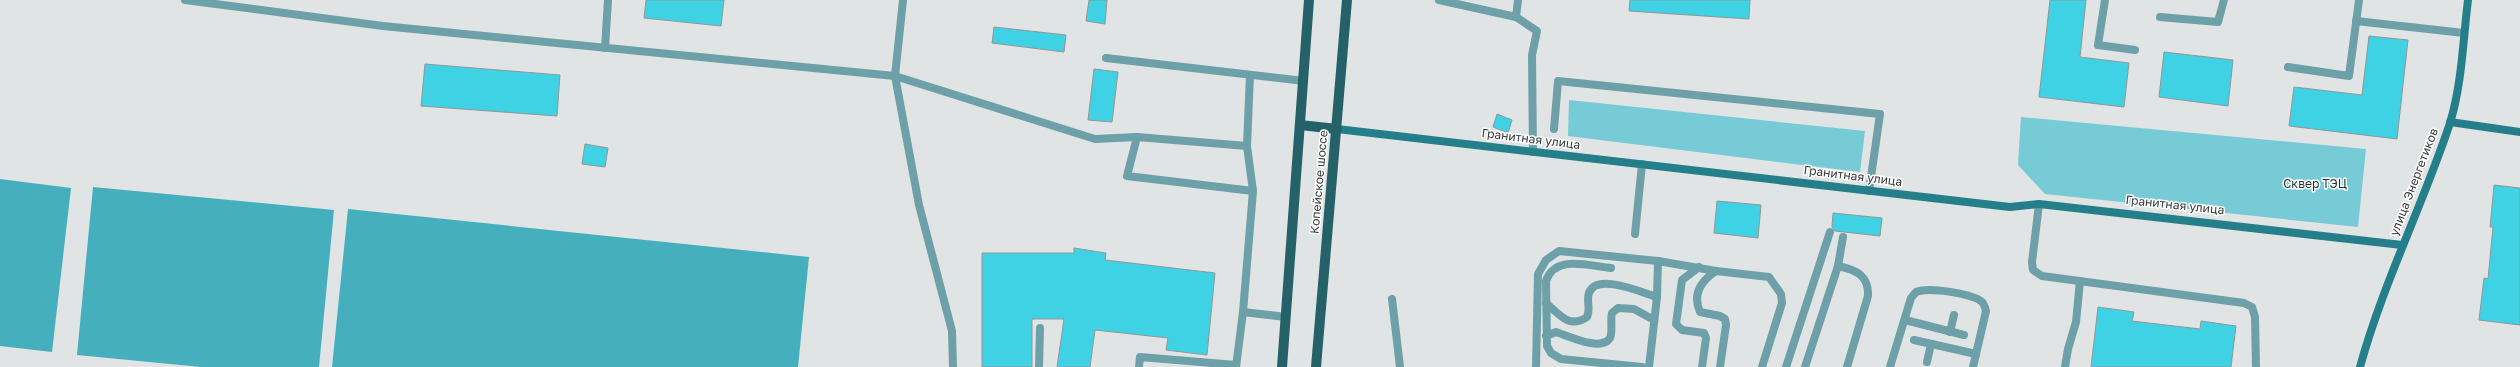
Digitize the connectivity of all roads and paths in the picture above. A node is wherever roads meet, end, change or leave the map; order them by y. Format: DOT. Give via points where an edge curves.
graph roads {
  1 [pos="185,0"];
  2 [pos="608,0"];
  3 [pos="903,0"];
  4 [pos="1309,0"];
  5 [pos="1347,0"];
  6 [pos="1439,0"];
  7 [pos="1518,0"];
  8 [pos="2105,0"];
  9 [pos="2224,0"];
  10 [pos="2359,0"];
  11 [pos="2468,0"];
  12 [pos="1516,17"];
  13 [pos="2160,17"];
  14 [pos="2356,21"];
  15 [pos="2464,33"];
  16 [pos="605,48"];
  17 [pos="2135,50"];
  18 [pos="1106,58"];
  19 [pos="2288,67"];
  20 [pos="1250,75"];
  21 [pos="895,76"];
  22 [pos="1304,81"];
  23 [pos="2450,122"];
  24 [pos="1300,125"];
  25 [pos="1337,129"];
  26 [pos="1554,130"];
  27 [pos="2520,132"];
  28 [pos="1138,137"];
  29 [pos="1248,146"];
  30 [pos="1533,152"];
  31 [pos="1642,164"];
  32 [pos="1253,190"];
  33 [pos="1869,191"];
  34 [pos="2039,204"];
  35 [pos="1830,232"];
  36 [pos="1636,234"];
  37 [pos="1843,236"];
  38 [pos="2402,245"];
  39 [pos="1658,260"];
  40 [pos="1838,266"];
  41 [pos="1699,267"];
  42 [pos="1611,268"];
  43 [pos="1716,271"];
  44 [pos="2080,281"];
  45 [pos="1657,297"];
  46 [pos="1392,299"];
  47 [pos="1546,303"];
  48 [pos="1243,312"];
  49 [pos="1954,315"];
  50 [pos="1286,317"];
  51 [pos="1654,320"];
  52 [pos="1905,320"];
  53 [pos="1040,328"];
  54 [pos="1950,332"];
  55 [pos="1964,335"];
  56 [pos="1546,336"];
  57 [pos="1914,340"];
  58 [pos="1931,344"];
  59 [pos="1976,354"];
  60 [pos="1927,362"];
  61 [pos="1236,366"];
  62 [pos="953,367"];
  63 [pos="1039,367"];
  64 [pos="1139,367"];
  65 [pos="1282,367"];
  66 [pos="1316,367"];
  67 [pos="1400,367"];
  68 [pos="1536,367"];
  69 [pos="1642,367"];
  70 [pos="1650,367"];
  71 [pos="1702,367"];
  72 [pos="1720,367"];
  73 [pos="1762,367"];
  74 [pos="1786,367"];
  75 [pos="1805,367"];
  76 [pos="1847,367"];
  77 [pos="1890,367"];
  78 [pos="1973,367"];
  79 [pos="2065,367"];
  80 [pos="2256,367"];
  81 [pos="2360,367"];
  1 -- 16 [label="lane" via="383,26"];
  2 -- 16 [label="lane"];
  3 -- 21 [label="lane"];
  4 -- 22 [label="main road, Копейское шоссе"];
  5 -- 25 [label="main road, Копейское шоссе"];
  6 -- 12 [label="lane"];
  7 -- 12 [label="lane"];
  8 -- 17 [label="lane" via="2098,45"];
  9 -- 13 [label="lane" via="2218,22"];
  10 -- 14 [label="lane"];
  11 -- 15 [label="street, улица Энергетиков"];
  12 -- 30 [label="lane" via="1537,31 1532,55"];
  14 -- 15 [label="lane"];
  14 -- 19 [label="lane" via="2349,76"];
  15 -- 23 [label="street, улица Энергетиков" via="2457,94"];
  16 -- 21 [label="lane"];
  18 -- 20 [label="lane"];
  20 -- 22 [label="lane"];
  20 -- 29 [label="lane"];
  21 -- 28 [label="lane" via="1094,139"];
  21 -- 62 [label="lane" via="919,205 952,331"];
  22 -- 24 [label="main road, Копейское шоссе"];
  23 -- 27 [label="street"];
  23 -- 38 [label="street, улица Энергетиков"];
  24 -- 25 [label="main road, Гранитная улица"];
  24 -- 50 [label="main road, Копейское шоссе"];
  25 -- 30 [label="street, Гранитная улица"];
  25 -- 66 [label="main road, Копейское шоссе"];
  26 -- 33 [label="lane" via="1558,81 1880,114"];
  28 -- 29 [label="lane"];
  28 -- 32 [label="lane" via="1128,176"];
  29 -- 32 [label="lane"];
  30 -- 31 [label="street, Гранитная улица"];
  31 -- 33 [label="street, Гранитная улица"];
  31 -- 36 [label="lane"];
  32 -- 48 [label="lane"];
  33 -- 34 [label="street, Гранитная улица" via="2010,207"];
  34 -- 38 [label="street, Гранитная улица"];
  34 -- 44 [label="lane" via="2033,270 2042,276"];
  35 -- 74 [label="lane"];
  37 -- 40 [label="lane"];
  38 -- 81 [label="street, улица Энергетиков"];
  39 -- 41 [label="lane"];
  39 -- 45 [label="lane"];
  39 -- 68 [label="lane" via="1560,251 1546,260 1538,274"];
  40 -- 75 [label="lane"];
  40 -- 76 [label="lane" via="1857,272 1865,278 1868,286 1868,296"];
  41 -- 43 [label="lane"];
  41 -- 71 [label="lane" via="1682,280 1676,324 1682,330 1704,333 1706,338"];
  42 -- 47 [label="lane" via="1569,263 1558,266 1549,272"];
  43 -- 72 [label="lane" via="1698,287 1698,306 1700,312 1725,319"];
  43 -- 73 [label="lane" via="1769,277 1781,294 1782,303"];
  44 -- 79 [label="lane" via="2076,322"];
  44 -- 80 [label="lane" via="2244,303 2252,307 2255,317"];
  45 -- 47 [label="lane" via="1617,284 1600,283 1592,287 1588,294 1590,310 1587,316 1574,323 1567,321"];
  45 -- 51 [label="lane"];
  46 -- 67 [label="lane"];
  47 -- 56 [label="lane"];
  48 -- 50 [label="lane"];
  48 -- 61 [label="lane"];
  49 -- 54 [label="lane"];
  50 -- 65 [label="main road, Копейское шоссе"];
  51 -- 56 [label="lane" via="1634,309 1618,308 1612,313 1611,337 1605,342 1596,345 1556,332"];
  51 -- 70 [label="lane"];
  52 -- 54 [label="lane"];
  52 -- 59 [label="lane" via="1911,298 1916,292 1924,289 1981,301 1986,311"];
  52 -- 77 [label="lane"];
  53 -- 63 [label="lane"];
  54 -- 55 [label="lane"];
  56 -- 69 [label="lane" via="1551,353 1561,359"];
  57 -- 58 [label="lane"];
  58 -- 59 [label="lane"];
  58 -- 60 [label="lane"];
  59 -- 78 [label="lane"];
  61 -- 64 [label="lane" via="1140,357"];
}
